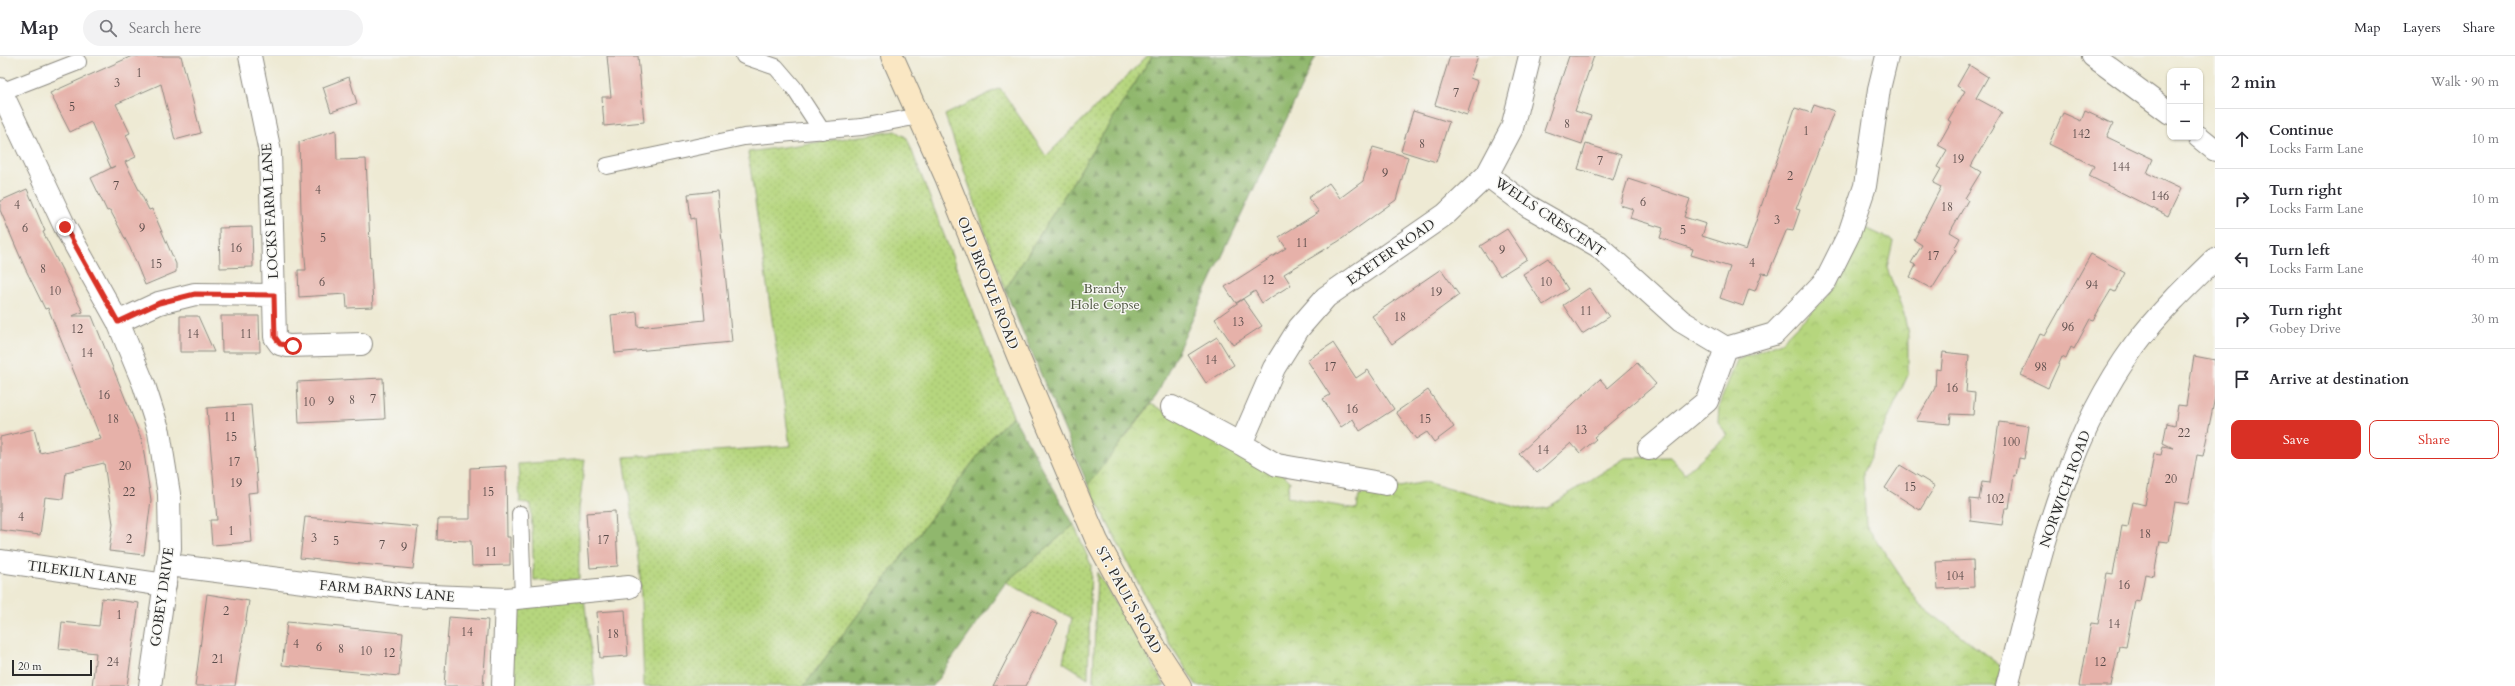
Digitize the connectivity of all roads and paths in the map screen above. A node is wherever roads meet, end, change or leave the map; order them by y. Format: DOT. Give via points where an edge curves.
graph roads {
  1 [pos="250,56"];
  2 [pos="744,56"];
  3 [pos="892,56"];
  4 [pos="1530,56"];
  5 [pos="1887,56"];
  6 [pos="2093,56"];
  7 [pos="78,62"];
  8 [pos="1,91"];
  9 [pos="2167,111"];
  10 [pos="920,116"];
  11 [pos="822,131"];
  12 [pos="2203,140"];
  13 [pos="2215,150"];
  14 [pos="607,166"];
  15 [pos="1487,175"];
  16 [pos="2215,259"];
  17 [pos="274,295"];
  18 [pos="118,322"];
  19 [pos="361,344"];
  20 [pos="1726,348"];
  21 [pos="1172,407"];
  22 [pos="1241,444"];
  23 [pos="1649,449"];
  24 [pos="1386,484"];
  25 [pos="1083,510"];
  26 [pos="520,514"];
  27 [pos="0,561"];
  28 [pos="167,575"];
  29 [pos="629,587"];
  30 [pos="515,599"];
  31 [pos="150,686"];
  32 [pos="503,686"];
  33 [pos="1180,686"];
  34 [pos="2008,686"];
  1 -- 17 [label="street, LOCKS FARM LANE" via="270,152"];
  2 -- 11 [label="lane" via="776,67 794,88"];
  3 -- 10 [label="main road, OLD BROYLE ROAD"];
  4 -- 15 [label="street, EXETER ROAD" via="1512,128"];
  5 -- 20 [label="street" via="1879,89 1865,186 1849,234 1826,280 1774,334"];
  6 -- 9 [label="street"];
  7 -- 8 [label="lane"];
  8 -- 18 [label="street, GOBEY DRIVE" via="65,227"];
  10 -- 11 [label="lane" via="862,127"];
  10 -- 25 [label="main road, OLD BROYLE ROAD"];
  11 -- 14 [label="lane" via="744,137"];
  12 -- 13 [label="street"];
  15 -- 20 [label="street, WELLS CRESCENT" via="1528,206 1598,246 1681,321"];
  15 -- 22 [label="street, EXETER ROAD" via="1446,214 1326,297 1298,328 1274,368"];
  16 -- 34 [label="street, NORWICH ROAD" via="2180,292 2135,345 2091,418 2075,454 2041,554"];
  17 -- 18 [label="street, LOCKS FARM LANE" via="195,294 159,303"];
  17 -- 19 [label="street, LOCKS FARM LANE" via="275,337 280,344"];
  18 -- 28 [label="street, GOBEY DRIVE" via="144,385 159,432 169,494"];
  20 -- 23 [label="street" via="1707,401"];
  21 -- 22 [label="street"];
  22 -- 24 [label="street" via="1277,465"];
  25 -- 33 [label="main road, ST. PAUL'S ROAD" via="1097,541 1156,649"];
  26 -- 30 [label="lane"];
  27 -- 28 [label="street, TILEKILN LANE"];
  28 -- 30 [label="street, FARM BARNS LANE" via="406,596"];
  28 -- 31 [label="street, GOBEY DRIVE"];
  29 -- 30 [label="street, FARM BARNS LANE"];
  30 -- 32 [label="street"];
}
